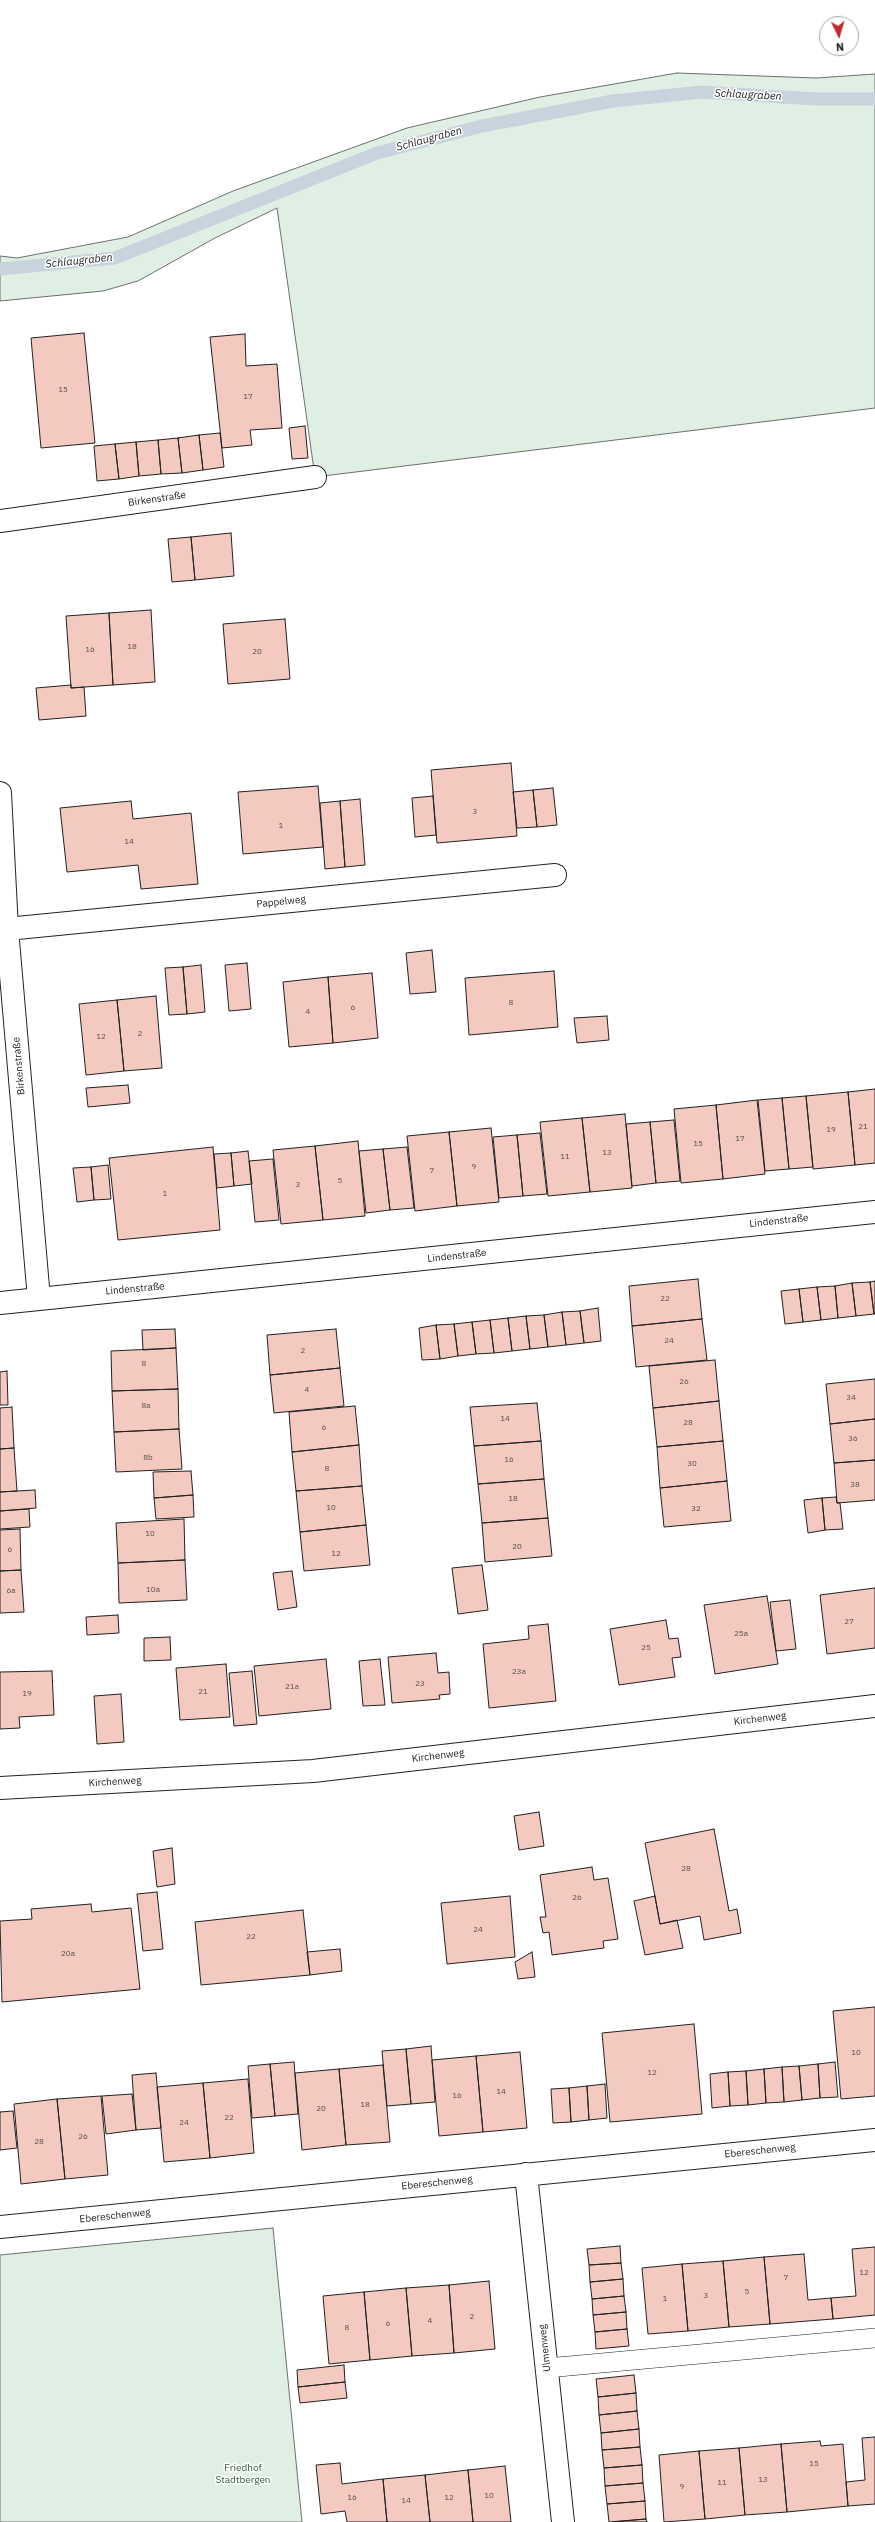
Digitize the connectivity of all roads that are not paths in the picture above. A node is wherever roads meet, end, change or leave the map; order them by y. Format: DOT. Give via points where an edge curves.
graph roads {
  1 [pos="315,477"];
  2 [pos="0,521"];
  3 [pos="0,793"];
  4 [pos="1,821"];
  5 [pos="555,875"];
  6 [pos="7,929"];
  7 [pos="875,1212"];
  8 [pos="40,1299"];
  9 [pos="0,1304"];
  10 [pos="875,1706"];
  11 [pos="0,1788"];
  12 [pos="875,2140"];
  13 [pos="526,2174"];
  14 [pos="0,2228"];
  15 [pos="875,2338"];
  16 [pos="547,2368"];
  17 [pos="562,2522"];
  1 -- 2 [label="street, Birkenstraße"];
  3 -- 4 [label="street, Birkenstraße"];
  4 -- 6 [label="street, Birkenstraße"];
  5 -- 6 [label="street, Pappelweg"];
  6 -- 8 [label="street, Birkenstraße"];
  7 -- 8 [label="street, Lindenstraße"];
  8 -- 9 [label="street"];
  10 -- 11 [label="street, Kirchenweg" via="313,1771"];
  12 -- 13 [label="street, Ebereschenweg"];
  13 -- 14 [label="street, Ebereschenweg"];
  13 -- 16 [label="street, Ulmenweg"];
  15 -- 16 [label="lane"];
  16 -- 17 [label="street, Ulmenweg"];
}
